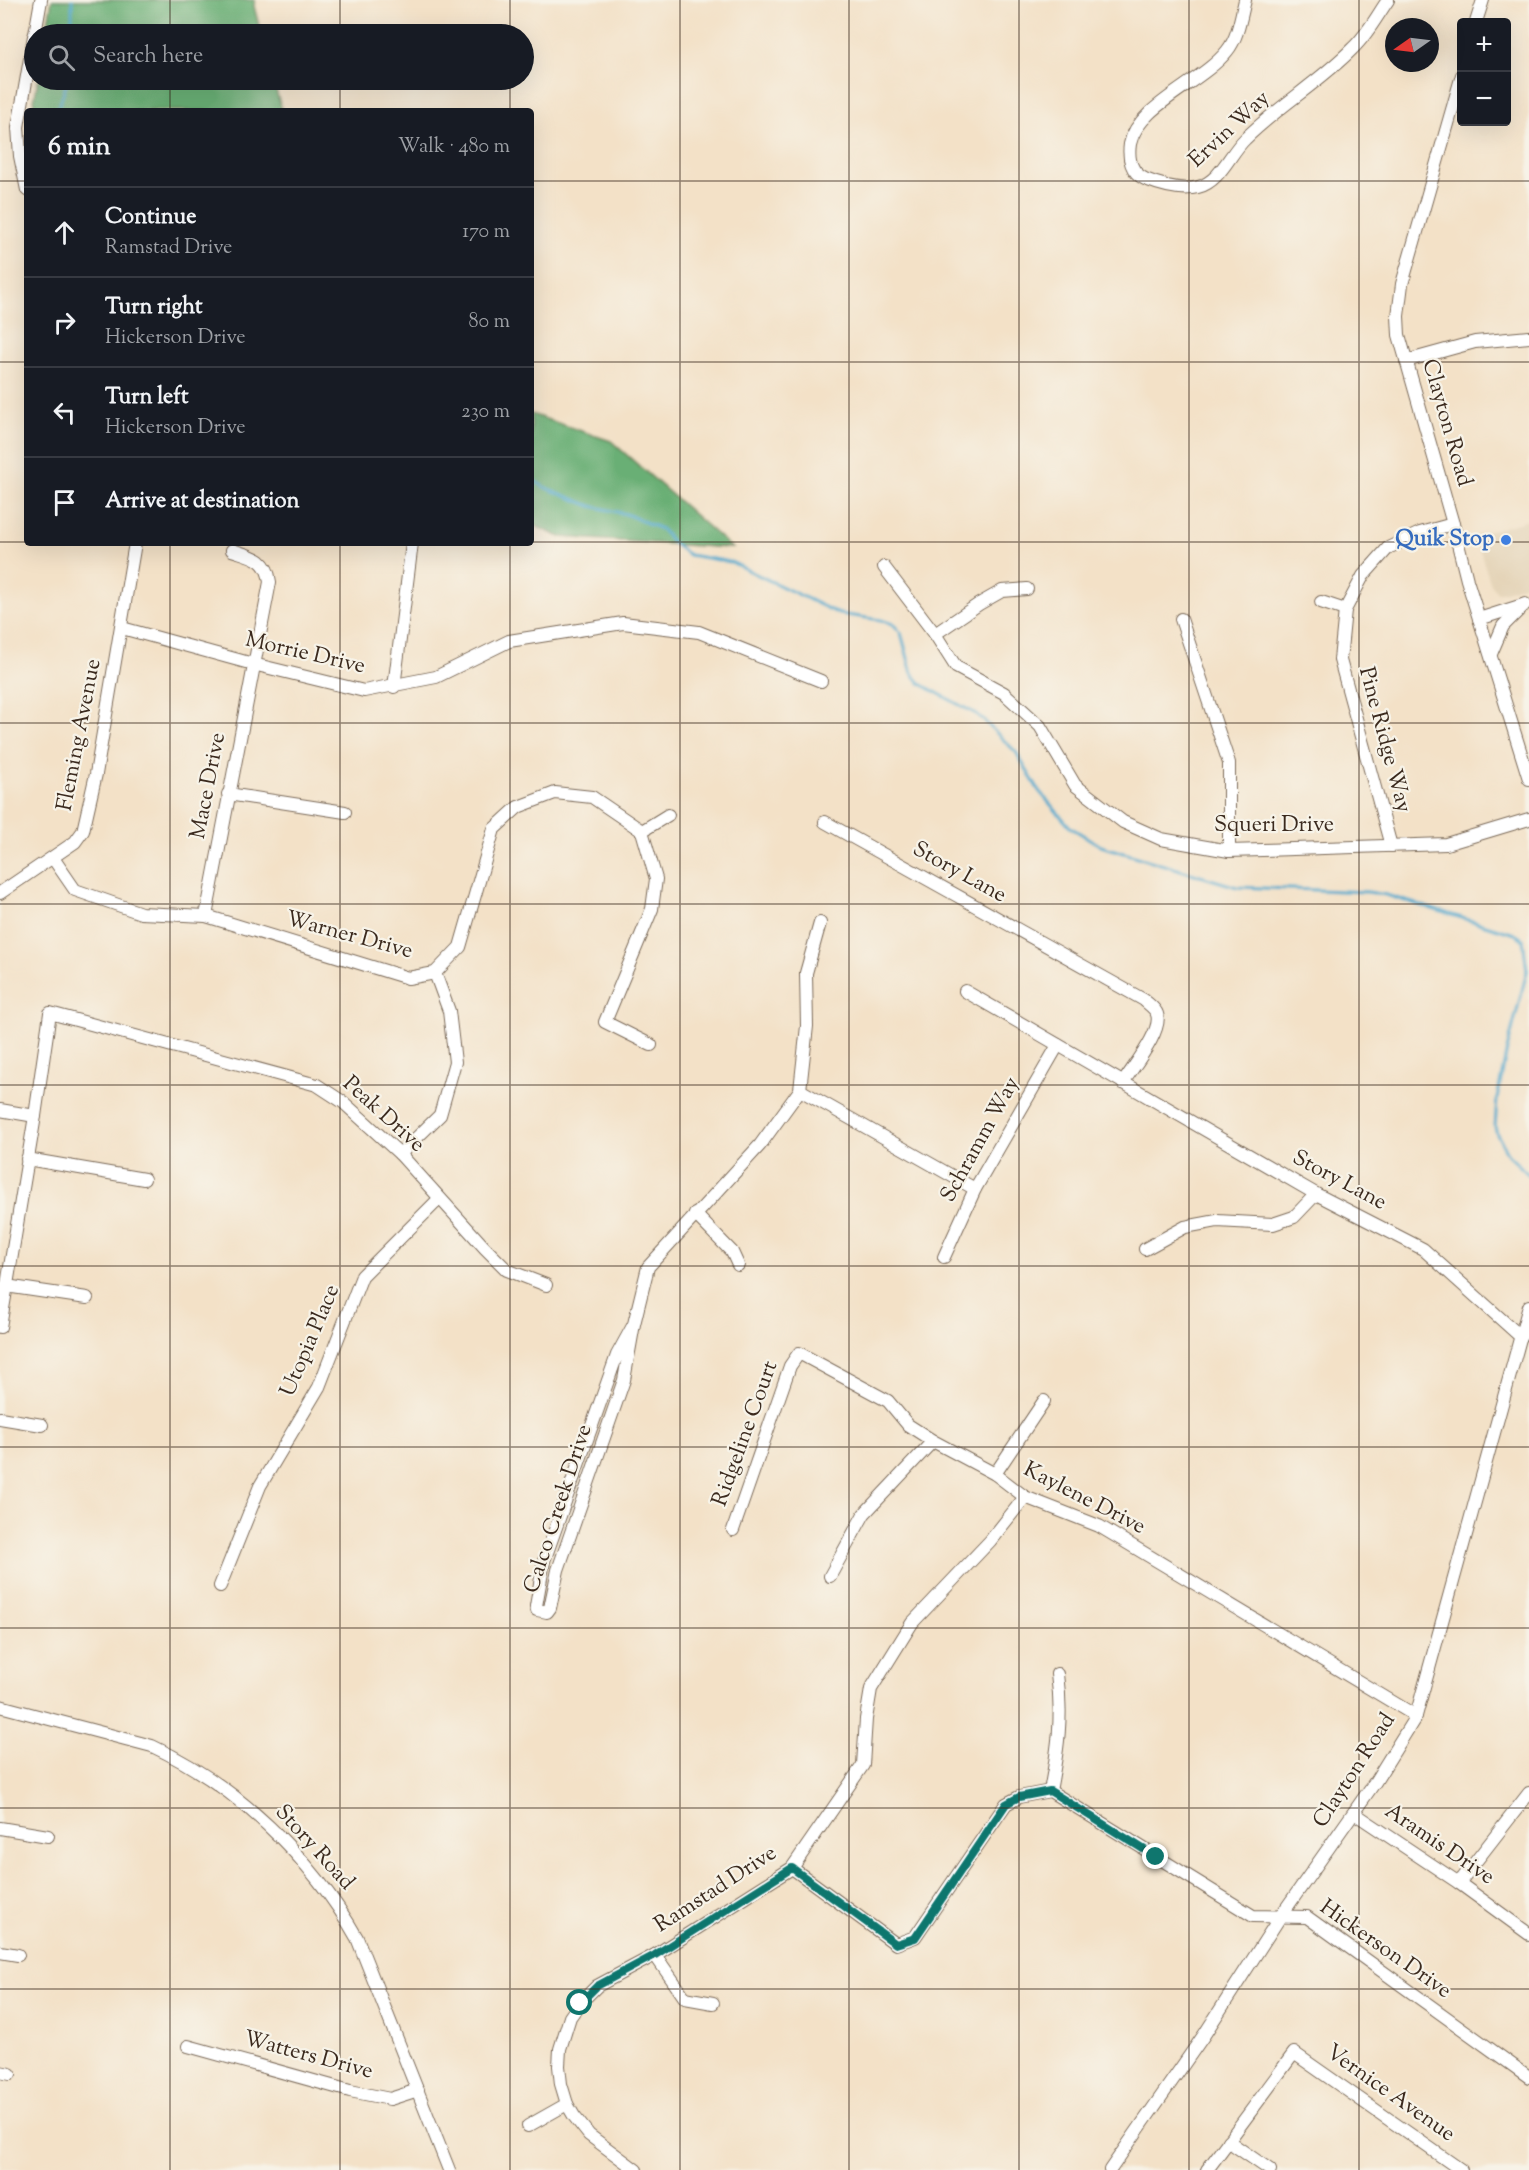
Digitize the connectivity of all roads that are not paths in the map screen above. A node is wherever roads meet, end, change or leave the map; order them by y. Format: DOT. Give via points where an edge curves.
graph roads {
  1 [pos="41,0"];
  2 [pos="1245,0"];
  3 [pos="1388,0"];
  4 [pos="1483,0"];
  5 [pos="1477,18"];
  6 [pos="37,24"];
  7 [pos="1457,89"];
  8 [pos="25,90"];
  9 [pos="24,175"];
  10 [pos="1529,337"];
  11 [pos="1406,361"];
  12 [pos="1453,524"];
  13 [pos="135,546"];
  14 [pos="412,546"];
  15 [pos="232,550"];
  16 [pos="884,567"];
  17 [pos="1027,589"];
  18 [pos="1321,602"];
  19 [pos="1527,604"];
  20 [pos="1346,610"];
  21 [pos="1180,619"];
  22 [pos="1479,619"];
  23 [pos="122,628"];
  24 [pos="935,634"];
  25 [pos="1491,654"];
  26 [pos="253,664"];
  27 [pos="821,681"];
  28 [pos="394,687"];
  29 [pos="1524,745"];
  30 [pos="1529,779"];
  31 [pos="228,794"];
  32 [pos="345,812"];
  33 [pos="668,815"];
  34 [pos="1529,819"];
  35 [pos="825,822"];
  36 [pos="642,831"];
  37 [pos="1391,846"];
  38 [pos="1229,851"];
  39 [pos="53,858"];
  40 [pos="0,893"];
  41 [pos="206,916"];
  42 [pos="820,923"];
  43 [pos="435,973"];
  44 [pos="965,991"];
  45 [pos="651,1045"];
  46 [pos="1058,1045"];
  47 [pos="1123,1083"];
  48 [pos="800,1090"];
  49 [pos="0,1110"];
  50 [pos="35,1116"];
  51 [pos="400,1154"];
  52 [pos="27,1160"];
  53 [pos="144,1179"];
  54 [pos="975,1189"];
  55 [pos="1316,1194"];
  56 [pos="439,1199"];
  57 [pos="695,1214"];
  58 [pos="1145,1249"];
  59 [pos="944,1257"];
  60 [pos="738,1265"];
  61 [pos="546,1285"];
  62 [pos="6,1286"];
  63 [pos="87,1298"];
  64 [pos="1529,1306"];
  65 [pos="634,1323"];
  66 [pos="0,1327"];
  67 [pos="1521,1337"];
  68 [pos="799,1353"];
  69 [pos="1044,1401"];
  70 [pos="0,1418"];
  71 [pos="42,1425"];
  72 [pos="933,1441"];
  73 [pos="995,1474"];
  74 [pos="1025,1497"];
  75 [pos="733,1530"];
  76 [pos="830,1576"];
  77 [pos="220,1586"];
  78 [pos="1057,1674"];
  79 [pos="0,1706"];
  80 [pos="1416,1716"];
  81 [pos="1050,1791"];
  82 [pos="1529,1793"];
  83 [pos="1354,1813"];
  84 [pos="0,1828"];
  85 [pos="48,1836"];
  86 [pos="792,1868"];
  87 [pos="1460,1883"];
  88 [pos="1280,1917"];
  89 [pos="1529,1934"];
  90 [pos="0,1952"];
  91 [pos="18,1955"];
  92 [pos="655,1955"];
  93 [pos="713,2003"];
  94 [pos="188,2046"];
  95 [pos="1529,2077"];
  96 [pos="418,2090"];
  97 [pos="567,2104"];
  98 [pos="528,2126"];
  99 [pos="1228,2141"];
  100 [pos="449,2170"];
  101 [pos="636,2170"];
  102 [pos="1110,2170"];
  103 [pos="1207,2170"];
  104 [pos="1270,2170"];
  105 [pos="1461,2170"];
  1 -- 6 [label="street"];
  2 -- 3 [label="street, Ervin Way" via="1228,50 1214,65 1144,116 1130,142 1129,159 1140,176 1158,184 1189,188 1210,181 1244,140 1356,46"];
  4 -- 5 [label="street"];
  7 -- 11 [label="street, Clayton Road" via="1402,284 1398,316"];
  8 -- 9 [label="street" via="18,127"];
  10 -- 11 [label="street" via="1474,342"];
  11 -- 12 [label="street, Clayton Road"];
  12 -- 20 [label="street, Pine Ridge Way" via="1420,533 1388,549 1363,576"];
  12 -- 22 [label="street, Clayton Road"];
  13 -- 23 [label="street, Fleming Avenue"];
  14 -- 28 [label="street"];
  15 -- 26 [label="street, Mace Drive" via="257,558 268,569 270,582"];
  16 -- 24 [label="street, Squeri Drive"];
  17 -- 24 [label="street" via="1002,591"];
  18 -- 20 [label="street"];
  19 -- 22 [label="street"];
  19 -- 25 [label="street" via="1503,626"];
  20 -- 37 [label="street, Pine Ridge Way" via="1340,660"];
  21 -- 38 [label="street" via="1229,763"];
  22 -- 25 [label="street, Clayton Road"];
  23 -- 26 [label="street, Morrie Drive"];
  23 -- 39 [label="street, Fleming Avenue" via="83,831"];
  24 -- 38 [label="street, Squeri Drive" via="956,667 1004,693 1040,726 1075,785 1123,822 1161,839"];
  25 -- 29 [label="street, Clayton Road"];
  26 -- 28 [label="street, Morrie Drive" via="364,691"];
  26 -- 31 [label="street, Mace Drive"];
  27 -- 28 [label="street, Morrie Drive" via="699,632 623,623 509,641 436,677"];
  29 -- 30 [label="street, Clayton Road"];
  31 -- 32 [label="street"];
  31 -- 41 [label="street, Mace Drive"];
  33 -- 36 [label="street"];
  34 -- 37 [label="street, Squeri Drive" via="1446,844"];
  35 -- 47 [label="street, Story Lane" via="1144,1000 1157,1013 1155,1034"];
  36 -- 43 [label="street, Warner Drive" via="592,797 555,793 518,807 494,829 460,947"];
  36 -- 45 [label="street" via="656,879 652,909 604,1022"];
  37 -- 38 [label="street, Squeri Drive"];
  39 -- 40 [label="street, Fleming Avenue"];
  39 -- 41 [label="street, Warner Drive" via="75,890 141,913"];
  41 -- 43 [label="street, Warner Drive" via="408,978"];
  42 -- 48 [label="street, Calco Creek Drive" via="806,973 807,1026"];
  43 -- 51 [label="street" via="449,1011 455,1062 440,1115"];
  44 -- 46 [label="street, Story Lane"];
  46 -- 47 [label="street, Story Lane"];
  46 -- 54 [label="street, Schramm Way"];
  47 -- 55 [label="street, Story Lane"];
  48 -- 54 [label="street"];
  48 -- 57 [label="street, Calco Creek Drive" via="760,1145"];
  49 -- 50 [label="street"];
  50 -- 51 [label="street, Peak Drive" via="50,1013 317,1085 343,1102"];
  50 -- 52 [label="street"];
  51 -- 56 [label="street, Peak Drive"];
  52 -- 53 [label="street"];
  52 -- 62 [label="street"];
  54 -- 59 [label="street, Schramm Way"];
  55 -- 58 [label="street" via="1294,1217 1273,1224 1216,1221 1185,1227"];
  55 -- 67 [label="street, Story Lane" via="1423,1249"];
  56 -- 61 [label="street, Peak Drive" via="507,1270"];
  56 -- 77 [label="street, Utopia Place" via="362,1276 319,1387 260,1486"];
  57 -- 60 [label="street" via="732,1252"];
  57 -- 65 [label="street, Calco Creek Drive" via="648,1267"];
  62 -- 63 [label="street"];
  62 -- 66 [label="street"];
  64 -- 67 [label="street, Clayton Road"];
  65 -- 65 [label="street, Calco Creek Drive" via="617,1355 544,1561 536,1606 542,1612 550,1608 558,1570 624,1380"];
  67 -- 80 [label="street, Clayton Road"];
  68 -- 72 [label="street, Kaylene Drive" via="888,1401 908,1425"];
  68 -- 75 [label="street, Ridgeline Court" via="790,1366"];
  69 -- 73 [label="street"];
  70 -- 71 [label="street"];
  72 -- 73 [label="street, Kaylene Drive"];
  72 -- 76 [label="street" via="864,1514"];
  73 -- 74 [label="street, Kaylene Drive"];
  74 -- 80 [label="street, Kaylene Drive" via="1099,1526"];
  74 -- 86 [label="street, Ramstad Drive" via="990,1541 912,1623 871,1689 863,1765"];
  78 -- 81 [label="street" via="1060,1725"];
  79 -- 96 [label="street, Story Road" via="152,1746 209,1779 267,1824 329,1893 346,1918"];
  80 -- 83 [label="street, Clayton Road"];
  81 -- 86 [label="street" via="1019,1797 1006,1804 915,1938 896,1944"];
  81 -- 88 [label="street, Hickerson Drive" via="1253,1916"];
  82 -- 87 [label="street"];
  83 -- 87 [label="street, Aramis Drive"];
  83 -- 88 [label="street, Clayton Road"];
  84 -- 85 [label="street"];
  86 -- 92 [label="street, Ramstad Drive"];
  87 -- 89 [label="street, Aramis Drive"];
  88 -- 95 [label="street, Hickerson Drive" via="1307,1917"];
  88 -- 102 [label="street, Clayton Road"];
  90 -- 91 [label="street"];
  92 -- 93 [label="street" via="685,1998"];
  92 -- 97 [label="street, Ramstad Drive" via="597,1986 570,2017 559,2066"];
  94 -- 96 [label="street, Watters Drive" via="390,2099"];
  96 -- 100 [label="street, Story Road"];
  97 -- 98 [label="street"];
  97 -- 101 [label="street, Ramstad Drive" via="589,2135"];
  99 -- 103 [label="street"];
  99 -- 104 [label="street"];
  99 -- 105 [label="street, Vernice Avenue" via="1294,2053"];
}
